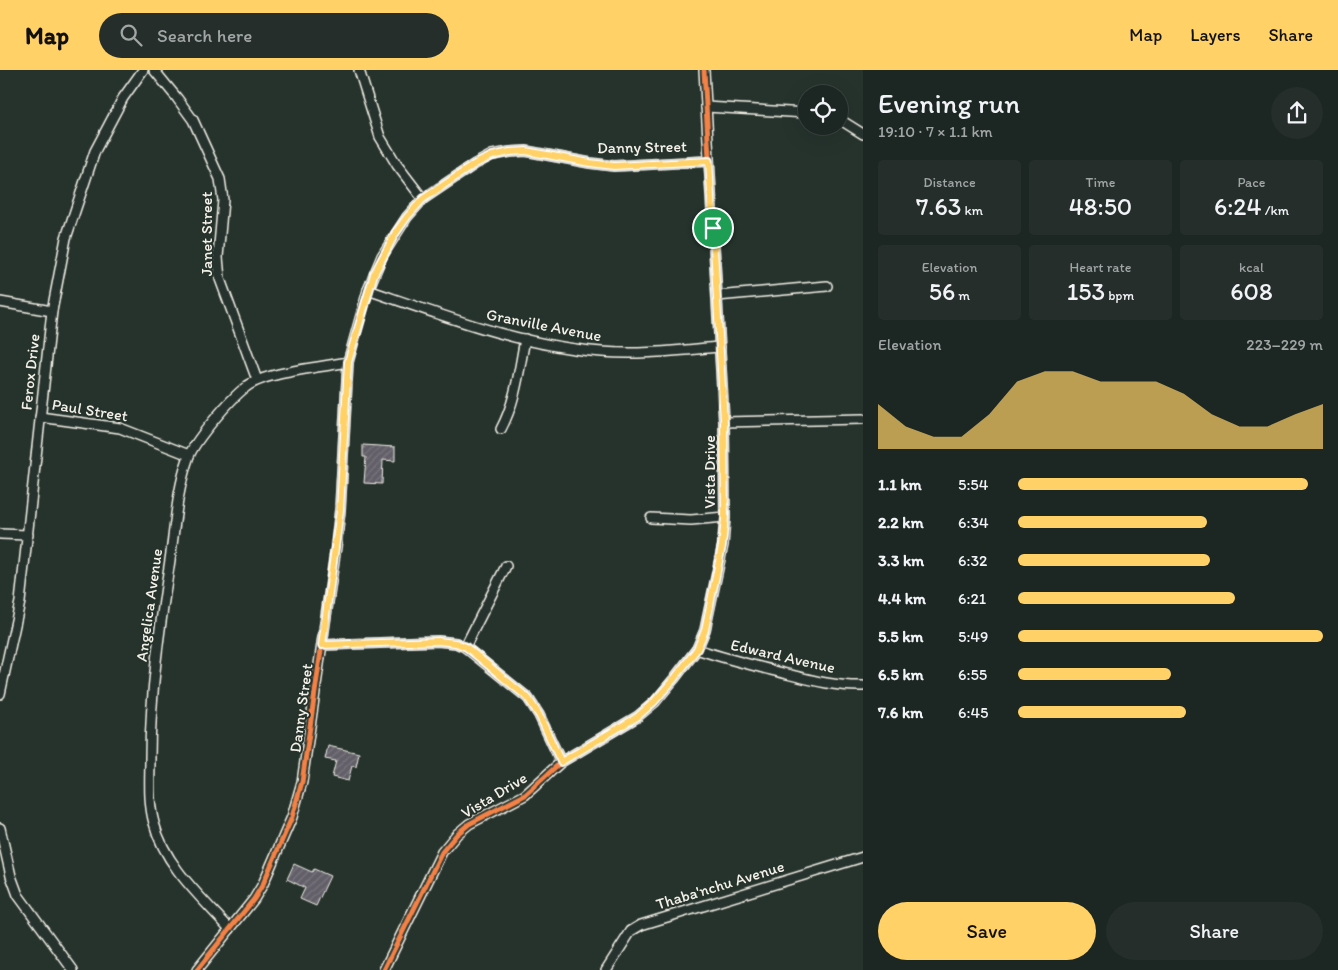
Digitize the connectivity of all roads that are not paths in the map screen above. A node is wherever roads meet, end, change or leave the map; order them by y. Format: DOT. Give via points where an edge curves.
graph roads {
  1 [pos="143,70"];
  2 [pos="154,70"];
  3 [pos="359,70"];
  4 [pos="704,70"];
  5 [pos="706,107"];
  6 [pos="798,113"];
  7 [pos="848,125"];
  8 [pos="863,134"];
  9 [pos="709,161"];
  10 [pos="423,199"];
  11 [pos="827,286"];
  12 [pos="368,290"];
  13 [pos="717,296"];
  14 [pos="0,302"];
  15 [pos="52,311"];
  16 [pos="525,339"];
  17 [pos="720,347"];
  18 [pos="348,362"];
  19 [pos="257,380"];
  20 [pos="40,417"];
  21 [pos="863,419"];
  22 [pos="724,422"];
  23 [pos="501,429"];
  24 [pos="190,455"];
  25 [pos="651,518"];
  26 [pos="725,518"];
  27 [pos="0,534"];
  28 [pos="28,535"];
  29 [pos="506,566"];
  30 [pos="322,645"];
  31 [pos="466,647"];
  32 [pos="697,649"];
  33 [pos="863,686"];
  34 [pos="0,694"];
  35 [pos="561,762"];
  36 [pos="0,828"];
  37 [pos="863,857"];
  38 [pos="230,929"];
  39 [pos="73,970"];
  40 [pos="197,970"];
  41 [pos="384,970"];
  42 [pos="606,970"];
  1 -- 15 [label="street, Ferox Drive" via="123,98 95,151 70,223"];
  2 -- 19 [label="street, Janet Street" via="193,120 220,179 223,200 218,256 220,279"];
  3 -- 10 [label="street" via="380,137"];
  4 -- 5 [label="street, Vista Drive"];
  5 -- 6 [label="street"];
  5 -- 9 [label="street, Vista Drive"];
  7 -- 8 [label="street"];
  9 -- 10 [label="street, Danny Street" via="614,166 526,151 510,152 475,164"];
  9 -- 13 [label="street, Vista Drive"];
  10 -- 12 [label="street, Danny Street" via="395,234"];
  11 -- 13 [label="street"];
  12 -- 16 [label="street, Granville Avenue" via="451,319"];
  12 -- 18 [label="street, Danny Street"];
  13 -- 17 [label="street, Vista Drive"];
  14 -- 15 [label="street"];
  15 -- 20 [label="street, Ferox Drive"];
  16 -- 17 [label="street, Granville Avenue" via="603,352"];
  16 -- 23 [label="street" via="514,395"];
  17 -- 22 [label="street, Vista Drive"];
  18 -- 19 [label="street, Angelica Avenue"];
  18 -- 30 [label="street, Danny Street" via="340,510"];
  19 -- 24 [label="street, Angelica Avenue" via="246,387 211,424"];
  20 -- 24 [label="street, Paul Street" via="120,428"];
  20 -- 28 [label="street, Ferox Drive"];
  21 -- 22 [label="street"];
  22 -- 26 [label="street, Vista Drive"];
  24 -- 38 [label="street, Angelica Avenue" via="161,618 150,739 150,802 161,844 173,865"];
  25 -- 26 [label="street"];
  26 -- 32 [label="street, Vista Drive" via="710,610"];
  27 -- 28 [label="street"];
  28 -- 34 [label="street, Ferox Drive" via="20,602"];
  29 -- 31 [label="street"];
  30 -- 31 [label="street" via="431,641"];
  30 -- 38 [label="street, Danny Street" via="302,782 292,817 263,884"];
  31 -- 35 [label="street" via="528,698"];
  32 -- 33 [label="street, Edward Avenue" via="815,681"];
  32 -- 35 [label="street, Vista Drive" via="654,702 637,717"];
  35 -- 41 [label="street, Vista Drive" via="525,795 469,824 448,843"];
  36 -- 39 [label="street" via="18,895"];
  37 -- 42 [label="street, Thaba'nchu Avenue" via="641,925 631,931"];
  38 -- 40 [label="street, Danny Street"];
}
